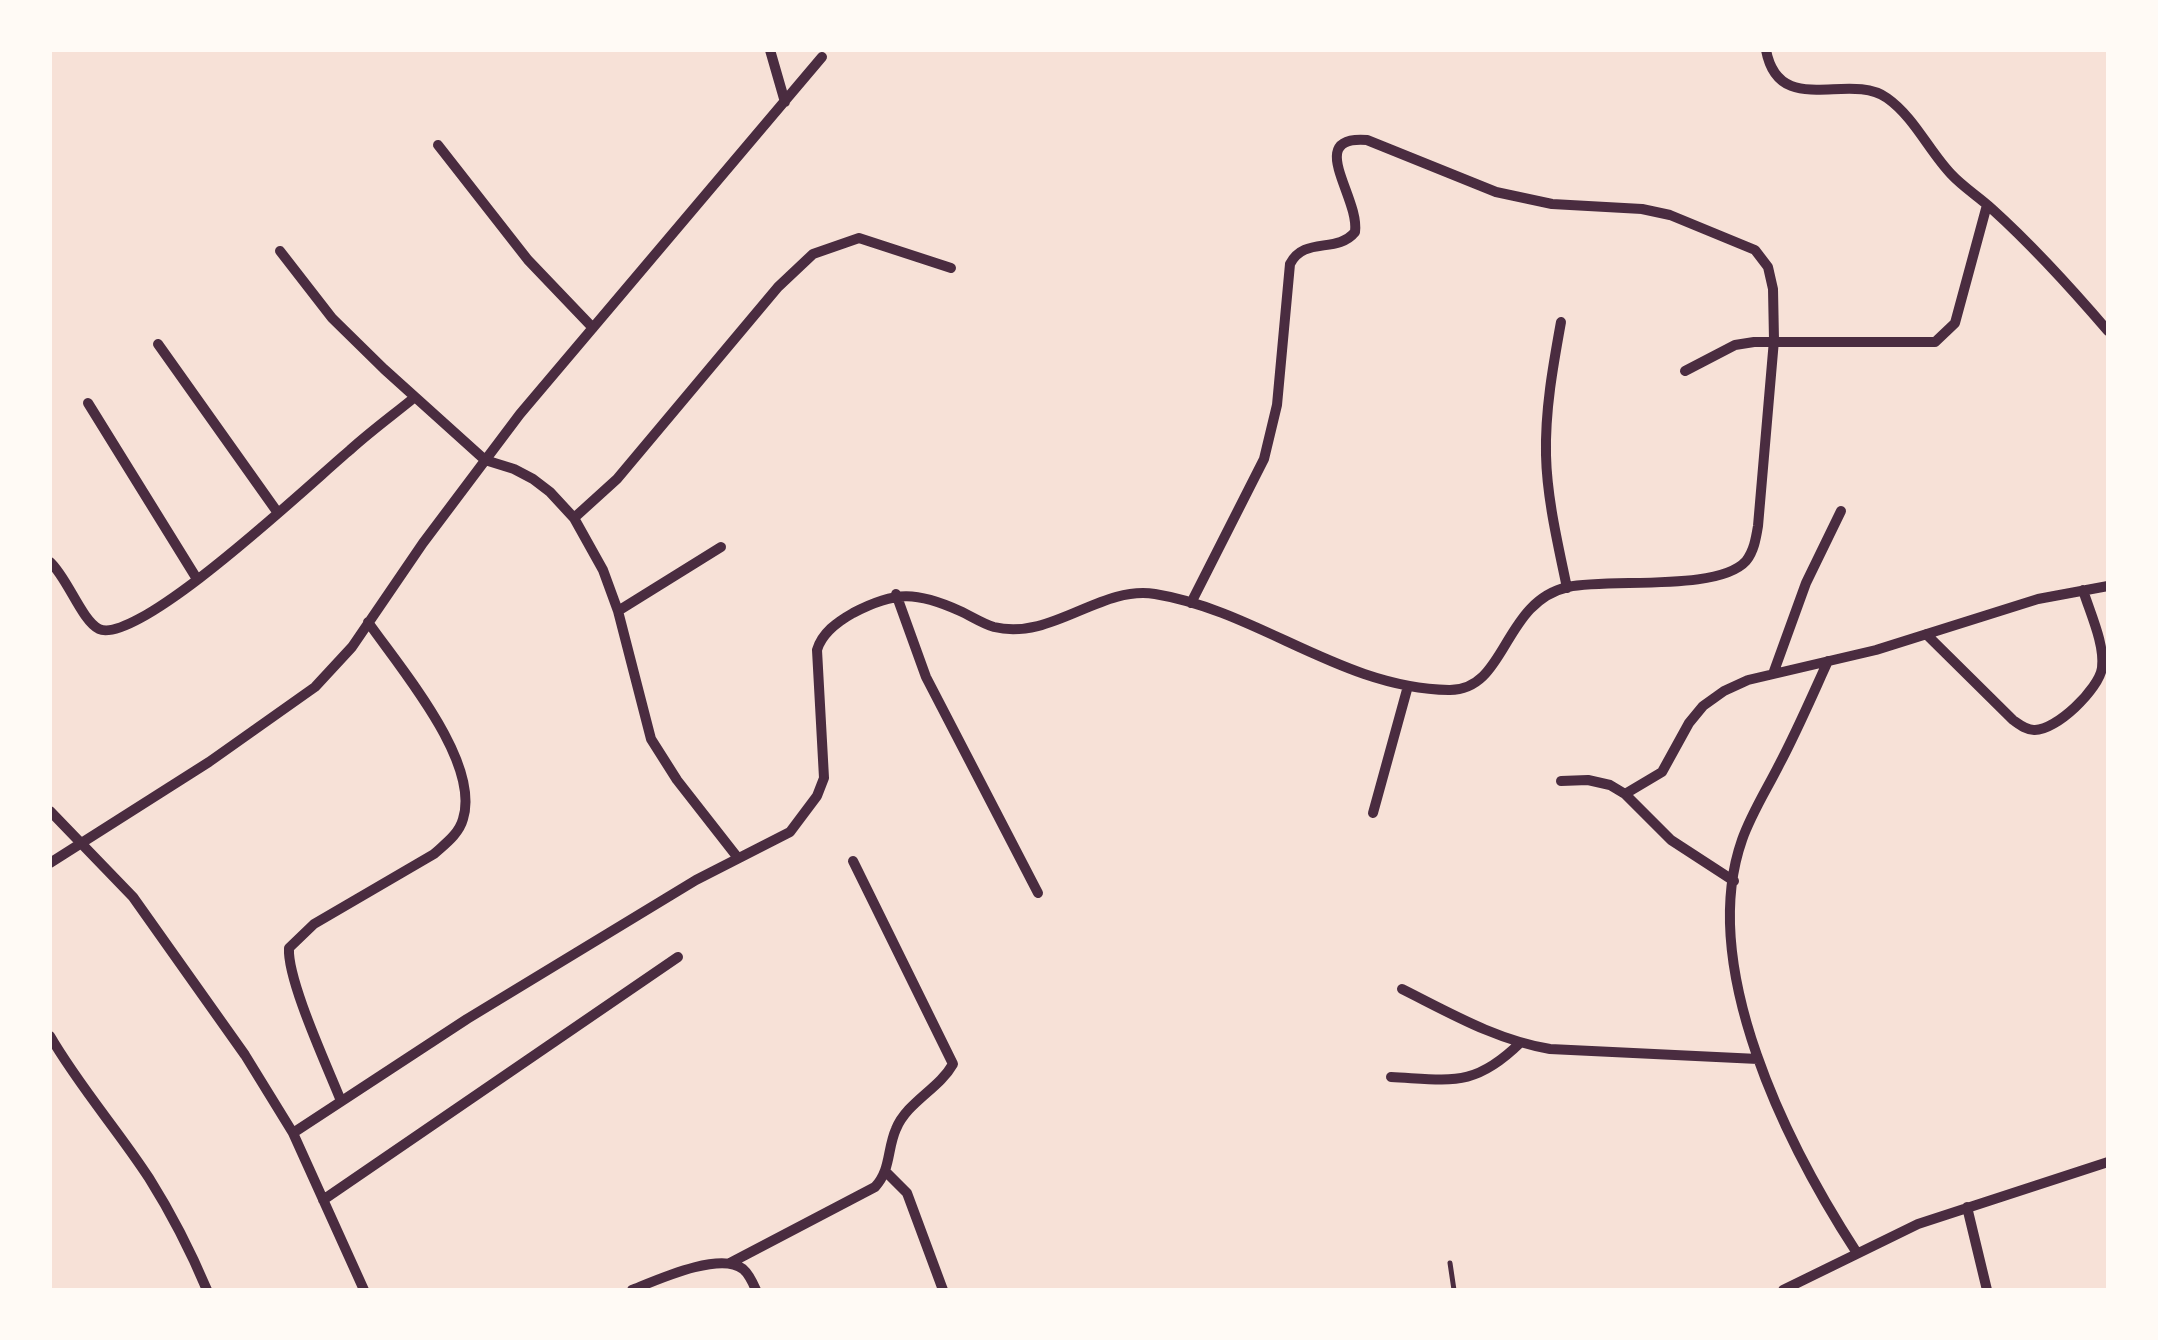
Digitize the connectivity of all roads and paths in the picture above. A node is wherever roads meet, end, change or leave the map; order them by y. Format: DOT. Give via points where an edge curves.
graph roads {
  1 [pos="770,50"];
  2 [pos="1766,50"];
  3 [pos="822,57"];
  4 [pos="785,102"];
  5 [pos="438,146"];
  6 [pos="1986,205"];
  7 [pos="280,250"];
  8 [pos="951,268"];
  9 [pos="1561,322"];
  10 [pos="594,328"];
  11 [pos="2108,331"];
  12 [pos="1774,340"];
  13 [pos="158,344"];
  14 [pos="1685,371"];
  15 [pos="416,397"];
  16 [pos="88,404"];
  17 [pos="486,460"];
  18 [pos="1841,511"];
  19 [pos="278,513"];
  20 [pos="574,518"];
  21 [pos="721,547"];
  22 [pos="50,562"];
  23 [pos="197,580"];
  24 [pos="2108,586"];
  25 [pos="1568,588"];
  26 [pos="2083,590"];
  27 [pos="896,594"];
  28 [pos="1191,603"];
  29 [pos="618,610"];
  30 [pos="368,622"];
  31 [pos="1926,634"];
  32 [pos="1828,661"];
  33 [pos="1773,674"];
  34 [pos="1408,686"];
  35 [pos="1561,781"];
  36 [pos="1624,794"];
  37 [pos="50,812"];
  38 [pos="1373,813"];
  39 [pos="82,844"];
  40 [pos="738,858"];
  41 [pos="854,861"];
  42 [pos="50,862"];
  43 [pos="1734,880"];
  44 [pos="1038,893"];
  45 [pos="678,957"];
  46 [pos="1402,989"];
  47 [pos="50,1036"];
  48 [pos="1520,1044"];
  49 [pos="1758,1059"];
  50 [pos="1392,1077"];
  51 [pos="341,1101"];
  52 [pos="292,1133"];
  53 [pos="2108,1162"];
  54 [pos="886,1172"];
  55 [pos="322,1200"];
  56 [pos="1967,1207"];
  57 [pos="1857,1253"];
  58 [pos="730,1263"];
  59 [pos="1450,1264"];
  60 [pos="363,1287"];
  61 [pos="207,1290"];
  62 [pos="349,1290"];
  63 [pos="632,1290"];
  64 [pos="756,1290"];
  65 [pos="944,1290"];
  66 [pos="1454,1290"];
  67 [pos="1783,1290"];
  68 [pos="1987,1290"];
  1 -- 4 [label="street"];
  2 -- 6 [label="street" via="1774,74 1787,84 1885,96 1954,178"];
  3 -- 4 [label="street"];
  4 -- 10 [label="street"];
  5 -- 10 [label="street" via="528,260"];
  6 -- 11 [label="street"];
  6 -- 12 [label="street" via="1954,323 1935,342"];
  7 -- 15 [label="street" via="332,318"];
  8 -- 20 [label="street" via="859,238 813,254 617,479"];
  9 -- 25 [label="street" via="1546,457"];
  10 -- 17 [label="street"];
  12 -- 14 [label="street" via="1734,345"];
  12 -- 25 [label="street" via="1758,526 1746,562 1700,580"];
  12 -- 28 [label="street" via="1768,267 1755,250 1699,224 1642,209 1552,204 1496,192 1367,140 1342,142 1335,160 1354,209 1355,232 1343,243 1308,246 1290,264 1277,406 1264,459"];
  13 -- 19 [label="street"];
  15 -- 17 [label="street"];
  15 -- 19 [label="street"];
  16 -- 23 [label="street"];
  17 -- 20 [label="street" via="532,479"];
  17 -- 30 [label="street"];
  18 -- 33 [label="street"];
  19 -- 23 [label="street"];
  20 -- 29 [label="street"];
  21 -- 29 [label="street"];
  22 -- 23 [label="street" via="100,630 131,625"];
  24 -- 26 [label="street"];
  25 -- 34 [label="street" via="1545,595 1518,621 1479,683 1449,690"];
  26 -- 31 [label="street"];
  26 -- 31 [label="street" via="2102,669 2078,704 2045,729 2028,730 2013,720"];
  27 -- 28 [label="street" via="921,596 994,626 1028,629 1115,598 1152,593"];
  27 -- 40 [label="street" via="845,617 820,640 824,778 790,832"];
  27 -- 44 [label="street" via="926,677"];
  28 -- 34 [label="street" via="1336,665"];
  29 -- 40 [label="street" via="651,739"];
  30 -- 39 [label="street" via="315,687"];
  30 -- 51 [label="street" via="433,717 459,764 467,798 463,822 434,854 314,924 289,948"];
  31 -- 32 [label="street"];
  32 -- 33 [label="street"];
  32 -- 43 [label="street" via="1742,840"];
  33 -- 36 [label="street" via="1736,685 1703,706 1662,772"];
  34 -- 38 [label="street"];
  35 -- 36 [label="street" via="1599,783"];
  36 -- 43 [label="street" via="1671,840"];
  37 -- 39 [label="street"];
  39 -- 42 [label="street"];
  39 -- 52 [label="street" via="144,913"];
  40 -- 51 [label="street"];
  41 -- 54 [label="street" via="953,1064 902,1118"];
  43 -- 49 [label="street" via="1734,966"];
  45 -- 55 [label="street"];
  46 -- 48 [label="street"];
  47 -- 61 [label="street" via="148,1178"];
  48 -- 49 [label="street"];
  48 -- 50 [label="street" via="1476,1076"];
  49 -- 57 [label="street" via="1794,1146"];
  51 -- 52 [label="street"];
  52 -- 55 [label="street"];
  53 -- 56 [label="street"];
  54 -- 58 [label="street" via="875,1188"];
  54 -- 65 [label="street" via="906,1193"];
  55 -- 60 [label="street"];
  56 -- 57 [label="street"];
  56 -- 68 [label="street"];
  57 -- 67 [label="street"];
  58 -- 63 [label="street"];
  58 -- 64 [label="street" via="743,1269"];
  59 -- 66 [label="lane"];
  60 -- 62 [label="street"];
}
